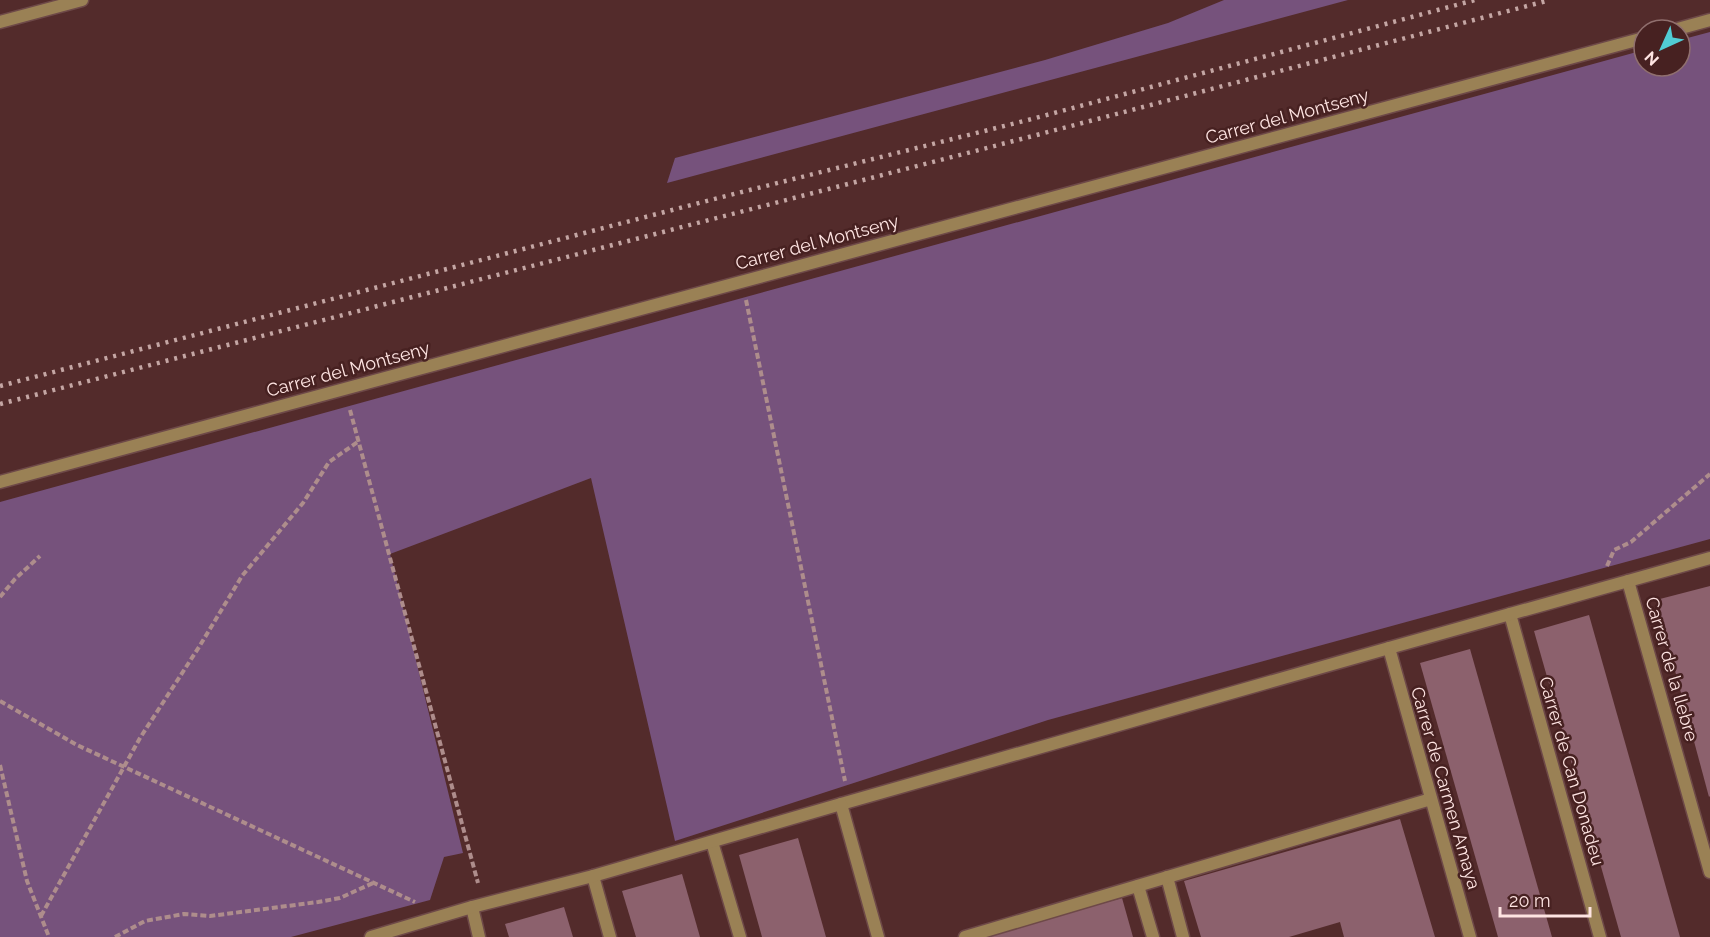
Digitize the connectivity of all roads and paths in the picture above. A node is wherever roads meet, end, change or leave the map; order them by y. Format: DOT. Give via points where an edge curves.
graph roads {
  1 [pos="82,0"];
  2 [pos="1710,20"];
  3 [pos="0,21"];
  4 [pos="1692,25"];
  5 [pos="1632,41"];
  6 [pos="742,281"];
  7 [pos="344,389"];
  8 [pos="359,441"];
  9 [pos="1710,474"];
  10 [pos="0,482"];
  11 [pos="40,556"];
  12 [pos="1710,558"];
  13 [pos="1628,581"];
  14 [pos="1595,591"];
  15 [pos="0,597"];
  16 [pos="1510,614"];
  17 [pos="1389,648"];
  18 [pos="0,701"];
  19 [pos="0,765"];
  20 [pos="124,766"];
  21 [pos="1431,799"];
  22 [pos="845,803"];
  23 [pos="712,842"];
  24 [pos="1710,872"];
  25 [pos="593,876"];
  26 [pos="1167,877"];
  27 [pos="373,883"];
  28 [pos="1138,886"];
  29 [pos="478,906"];
  30 [pos="41,916"];
  31 [pos="443,916"];
  32 [pos="49,937"];
  33 [pos="115,937"];
  34 [pos="371,937"];
  35 [pos="479,937"];
  36 [pos="610,937"];
  37 [pos="740,937"];
  38 [pos="878,937"];
  39 [pos="965,937"];
  40 [pos="1153,937"];
  41 [pos="1183,937"];
  42 [pos="1470,937"];
  43 [pos="1600,937"];
  1 -- 3 [label="street"];
  2 -- 4 [label="street"];
  5 -- 6 [label="street, Carrer del Montseny"];
  6 -- 7 [label="street, Carrer del Montseny"];
  6 -- 22 [label="path"];
  7 -- 8 [label="path"];
  7 -- 10 [label="street, Carrer del Montseny"];
  8 -- 20 [label="path" via="329,462 303,503 243,576"];
  8 -- 29 [label="path"];
  9 -- 14 [label="path" via="1631,542 1614,550"];
  11 -- 15 [label="path"];
  12 -- 13 [label="street"];
  13 -- 14 [label="street"];
  13 -- 24 [label="street, Carrer de la llebre"];
  14 -- 16 [label="street"];
  16 -- 17 [label="street"];
  16 -- 43 [label="street, Carrer de Can Donadeu"];
  17 -- 21 [label="street, Carrer de Carmen Amaya"];
  17 -- 22 [label="street"];
  18 -- 20 [label="path"];
  19 -- 30 [label="path" via="27,881"];
  20 -- 27 [label="path"];
  20 -- 30 [label="path"];
  21 -- 26 [label="street"];
  21 -- 42 [label="street, Carrer de Carmen Amaya"];
  22 -- 23 [label="street"];
  22 -- 38 [label="street"];
  23 -- 25 [label="street"];
  23 -- 37 [label="street"];
  25 -- 29 [label="street"];
  25 -- 36 [label="street"];
  26 -- 28 [label="street"];
  26 -- 41 [label="street"];
  27 -- 31 [label="path"];
  27 -- 33 [label="path" via="340,898 318,902 145,921"];
  28 -- 39 [label="street"];
  28 -- 40 [label="street"];
  29 -- 31 [label="street"];
  29 -- 35 [label="street"];
  30 -- 32 [label="path"];
  31 -- 34 [label="street"];
}
